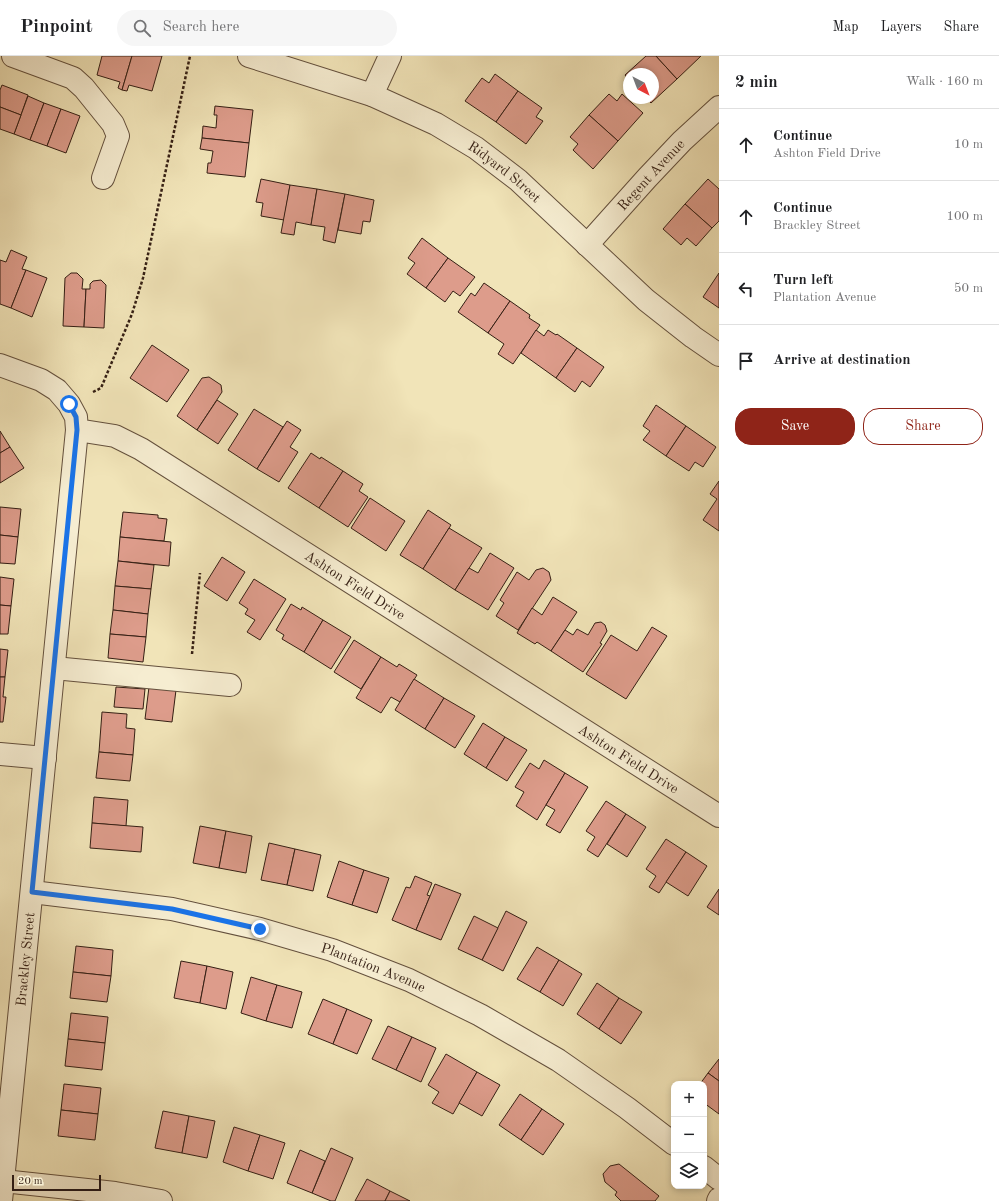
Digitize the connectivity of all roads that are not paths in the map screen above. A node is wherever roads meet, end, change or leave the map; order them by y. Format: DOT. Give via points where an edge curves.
graph roads {
  1 [pos="13,56"];
  2 [pos="249,56"];
  3 [pos="390,56"];
  4 [pos="46,61"];
  5 [pos="372,95"];
  6 [pos="719,107"];
  7 [pos="103,178"];
  8 [pos="587,246"];
  9 [pos="719,355"];
  10 [pos="0,365"];
  11 [pos="77,430"];
  12 [pos="54,668"];
  13 [pos="230,685"];
  14 [pos="0,754"];
  15 [pos="45,758"];
  16 [pos="719,816"];
  17 [pos="32,892"];
  18 [pos="671,1142"];
  19 [pos="707,1169"];
  20 [pos="719,1179"];
  21 [pos="2,1191"];
  22 [pos="161,1201"];
  1 -- 4 [label="street"];
  2 -- 5 [label="street, Ridyard Street"];
  3 -- 5 [label="street"];
  4 -- 7 [label="street" via="84,88 113,124 118,136"];
  5 -- 8 [label="street, Ridyard Street" via="436,124 476,148 518,180"];
  6 -- 8 [label="street, Regent Avenue" via="682,141"];
  8 -- 9 [label="street, Ridyard Street" via="646,300"];
  10 -- 11 [label="street" via="41,380 57,390 76,417"];
  11 -- 12 [label="street, Brackley Street"];
  11 -- 16 [label="street, Ashton Field Drive" via="115,436 141,449"];
  12 -- 13 [label="street"];
  12 -- 15 [label="street, Brackley Street"];
  14 -- 15 [label="street"];
  15 -- 17 [label="street, Brackley Street"];
  17 -- 18 [label="street, Plantation Avenue" via="172,909 260,929 332,950 409,980 480,1015 558,1060"];
  17 -- 21 [label="street, Brackley Street"];
  19 -- 20 [label="street"];
  21 -- 22 [label="street" via="115,1193"];
}
